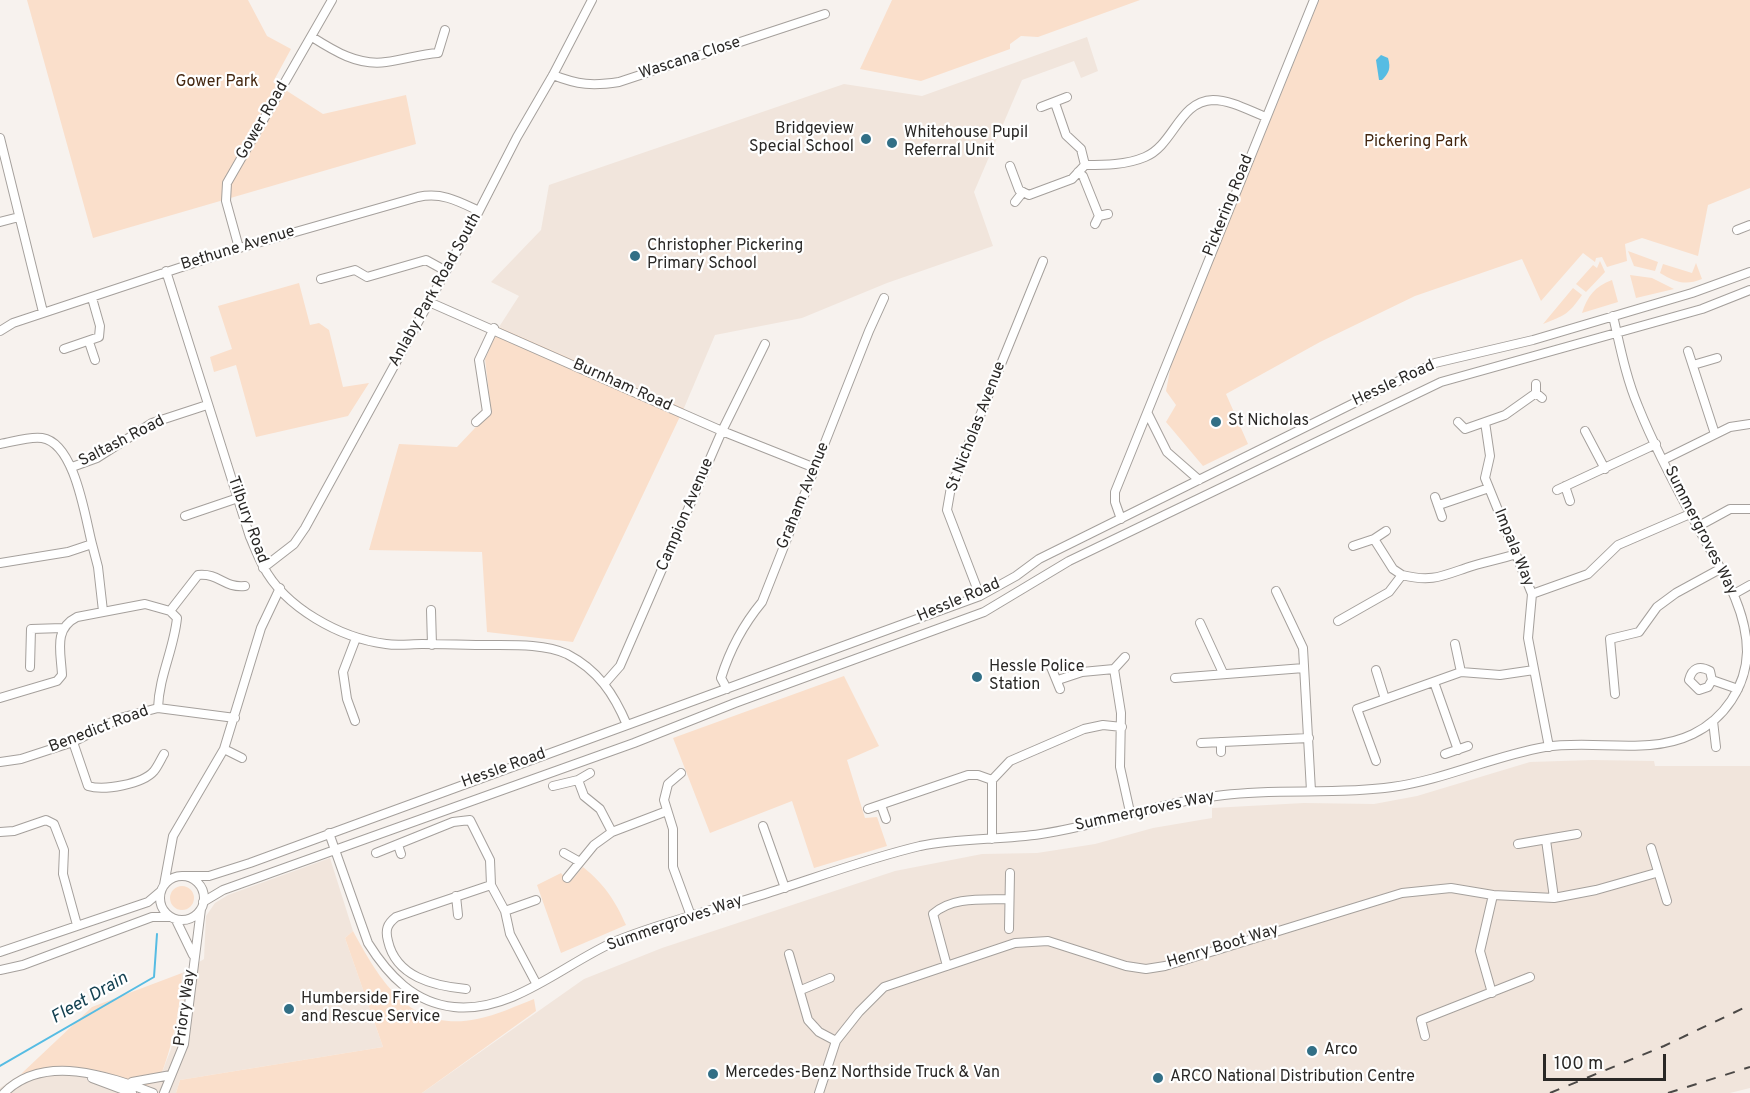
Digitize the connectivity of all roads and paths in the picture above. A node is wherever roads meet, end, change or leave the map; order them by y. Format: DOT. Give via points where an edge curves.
graph roads {
  1 [pos="332,0"];
  2 [pos="592,0"];
  3 [pos="1314,0"];
  4 [pos="825,14"];
  5 [pos="444,30"];
  6 [pos="312,37"];
  7 [pos="553,75"];
  8 [pos="1067,97"];
  9 [pos="1055,103"];
  10 [pos="1041,107"];
  11 [pos="1266,117"];
  12 [pos="0,138"];
  13 [pos="1085,165"];
  14 [pos="1010,166"];
  15 [pos="1078,172"];
  16 [pos="1023,192"];
  17 [pos="1015,202"];
  18 [pos="480,211"];
  19 [pos="19,217"];
  20 [pos="1101,218"];
  21 [pos="0,222"];
  22 [pos="1750,225"];
  23 [pos="1737,230"];
  24 [pos="239,248"];
  25 [pos="1043,261"];
  26 [pos="166,271"];
  27 [pos="446,271"];
  28 [pos="1750,272"];
  29 [pos="321,279"];
  30 [pos="1750,290"];
  31 [pos="92,298"];
  32 [pos="884,298"];
  33 [pos="429,302"];
  34 [pos="43,312"];
  35 [pos="1613,316"];
  36 [pos="494,328"];
  37 [pos="0,331"];
  38 [pos="1617,331"];
  39 [pos="1533,340"];
  40 [pos="89,342"];
  41 [pos="765,344"];
  42 [pos="63,349"];
  43 [pos="1689,351"];
  44 [pos="1536,354"];
  45 [pos="1717,358"];
  46 [pos="95,360"];
  47 [pos="1693,365"];
  48 [pos="1538,391"];
  49 [pos="207,405"];
  50 [pos="1148,414"];
  51 [pos="476,422"];
  52 [pos="1458,422"];
  53 [pos="1485,422"];
  54 [pos="1750,424"];
  55 [pos="722,430"];
  56 [pos="1585,431"];
  57 [pos="1715,434"];
  58 [pos="0,444"];
  59 [pos="1656,444"];
  60 [pos="1663,460"];
  61 [pos="72,467"];
  62 [pos="815,468"];
  63 [pos="1605,469"];
  64 [pos="1199,480"];
  65 [pos="1489,488"];
  66 [pos="238,498"];
  67 [pos="1570,501"];
  68 [pos="1750,508"];
  69 [pos="1690,514"];
  70 [pos="185,516"];
  71 [pos="1442,517"];
  72 [pos="1121,519"];
  73 [pos="1697,527"];
  74 [pos="1386,531"];
  75 [pos="1374,539"];
  76 [pos="92,544"];
  77 [pos="1353,546"];
  78 [pos="1516,554"];
  79 [pos="0,563"];
  80 [pos="263,568"];
  81 [pos="1720,569"];
  82 [pos="1402,575"];
  83 [pos="245,585"];
  84 [pos="1750,585"];
  85 [pos="280,588"];
  86 [pos="1276,591"];
  87 [pos="1532,594"];
  88 [pos="1734,594"];
  89 [pos="980,596"];
  90 [pos="431,610"];
  91 [pos="102,611"];
  92 [pos="170,611"];
  93 [pos="1338,621"];
  94 [pos="1200,623"];
  95 [pos="63,628"];
  96 [pos="356,638"];
  97 [pos="1455,644"];
  98 [pos="432,645"];
  99 [pos="1125,657"];
  100 [pos="1749,657"];
  101 [pos="30,667"];
  102 [pos="1051,667"];
  103 [pos="1304,668"];
  104 [pos="1114,669"];
  105 [pos="1376,670"];
  106 [pos="1534,670"];
  107 [pos="1461,672"];
  108 [pos="1223,673"];
  109 [pos="1175,678"];
  110 [pos="1058,680"];
  111 [pos="1712,680"];
  112 [pos="1434,682"];
  113 [pos="605,683"];
  114 [pos="727,689"];
  115 [pos="1060,689"];
  116 [pos="1738,689"];
  117 [pos="1615,694"];
  118 [pos="0,698"];
  119 [pos="1385,699"];
  120 [pos="158,708"];
  121 [pos="235,718"];
  122 [pos="355,721"];
  123 [pos="1713,721"];
  124 [pos="627,725"];
  125 [pos="1122,727"];
  126 [pos="1309,738"];
  127 [pos="73,742"];
  128 [pos="1221,742"];
  129 [pos="1201,743"];
  130 [pos="1468,746"];
  131 [pos="1549,747"];
  132 [pos="1716,747"];
  133 [pos="224,749"];
  134 [pos="1458,750"];
  135 [pos="1221,752"];
  136 [pos="164,754"];
  137 [pos="1445,754"];
  138 [pos="242,758"];
  139 [pos="1376,761"];
  140 [pos="0,762"];
  141 [pos="590,773"];
  142 [pos="681,773"];
  143 [pos="578,780"];
  144 [pos="992,780"];
  145 [pos="553,786"];
  146 [pos="1311,791"];
  147 [pos="881,805"];
  148 [pos="868,809"];
  149 [pos="667,811"];
  150 [pos="1131,812"];
  151 [pos="886,819"];
  152 [pos="763,826"];
  153 [pos="0,832"];
  154 [pos="612,832"];
  155 [pos="329,833"];
  156 [pos="1577,834"];
  157 [pos="992,839"];
  158 [pos="1546,840"];
  159 [pos="1518,844"];
  160 [pos="398,845"];
  161 [pos="1651,848"];
  162 [pos="334,849"];
  163 [pos="376,853"];
  164 [pos="564,853"];
  165 [pos="401,854"];
  166 [pos="170,856"];
  167 [pos="580,862"];
  168 [pos="1010,873"];
  169 [pos="1656,873"];
  170 [pos="183,876"];
  171 [pos="567,878"];
  172 [pos="491,885"];
  173 [pos="163,888"];
  174 [pos="785,888"];
  175 [pos="1493,895"];
  176 [pos="456,896"];
  177 [pos="1554,898"];
  178 [pos="1009,899"];
  179 [pos="536,900"];
  180 [pos="1667,901"];
  181 [pos="202,906"];
  182 [pos="505,910"];
  183 [pos="458,915"];
  184 [pos="691,916"];
  185 [pos="173,918"];
  186 [pos="77,926"];
  187 [pos="1009,929"];
  188 [pos="0,952"];
  189 [pos="789,954"];
  190 [pos="194,956"];
  191 [pos="947,966"];
  192 [pos="0,970"];
  193 [pos="1530,977"];
  194 [pos="830,978"];
  195 [pos="536,984"];
  196 [pos="466,989"];
  197 [pos="801,990"];
  198 [pos="1492,993"];
  199 [pos="1425,1036"];
  200 [pos="836,1041"];
  201 [pos="87,1074"];
  202 [pos="171,1075"];
  203 [pos="122,1082"];
  204 [pos="4,1093"];
  205 [pos="132,1093"];
  206 [pos="153,1093"];
  207 [pos="164,1093"];
  208 [pos="819,1093"];
  1 -- 6 [label="street, Gower Road"];
  2 -- 7 [label="street, Anlaby Park Road South"];
  3 -- 11 [label="street, Pickering Road"];
  4 -- 7 [label="street, Wascana Close" via="619,82 593,87"];
  5 -- 6 [label="street" via="438,53 416,54 386,63 357,61"];
  6 -- 24 [label="street, Gower Road" via="227,183 226,201"];
  7 -- 18 [label="street, Anlaby Park Road South"];
  8 -- 9 [label="street"];
  9 -- 10 [label="street"];
  9 -- 13 [label="street" via="1066,135 1081,149"];
  11 -- 13 [label="street" via="1212,100 1183,115 1168,141 1146,157 1120,164"];
  11 -- 50 [label="street, Pickering Road"];
  12 -- 19 [label="street"];
  13 -- 15 [label="street"];
  14 -- 16 [label="street"];
  15 -- 16 [label="street" via="1064,183 1029,195"];
  15 -- 20 [label="street"];
  16 -- 17 [label="street"];
  18 -- 24 [label="street, Bethune Avenue" via="433,194"];
  18 -- 27 [label="street, Anlaby Park Road South"];
  19 -- 21 [label="street"];
  19 -- 34 [label="street"];
  22 -- 23 [label="street"];
  24 -- 26 [label="street, Bethune Avenue"];
  25 -- 89 [label="street, St Nicholas Avenue" via="951,487 947,510"];
  26 -- 31 [label="street, Bethune Avenue"];
  26 -- 49 [label="street, Tilbury Road"];
  27 -- 29 [label="street" via="426,260 367,277 355,270"];
  27 -- 33 [label="street, Anlaby Park Road South"];
  28 -- 35 [label="street, Hessle Road"];
  30 -- 38 [label="street, Hessle Road" via="1702,309"];
  31 -- 34 [label="street, Bethune Avenue"];
  31 -- 40 [label="street" via="100,326 99,337"];
  32 -- 62 [label="street, Graham Avenue"];
  33 -- 36 [label="street, Burnham Road"];
  33 -- 80 [label="street, Anlaby Park Road South" via="305,528 294,544"];
  34 -- 37 [label="street, Bethune Avenue"];
  35 -- 38 [label="street, Summergroves Way"];
  35 -- 39 [label="street, Hessle Road"];
  36 -- 51 [label="street" via="479,360 487,411"];
  36 -- 55 [label="street, Burnham Road"];
  38 -- 44 [label="street, Hessle Road"];
  38 -- 59 [label="street, Summergroves Way" via="1637,405"];
  39 -- 44 [label="street"];
  39 -- 64 [label="street, Hessle Road" via="1435,363"];
  40 -- 42 [label="street"];
  40 -- 46 [label="street"];
  41 -- 55 [label="street, Campion Avenue"];
  43 -- 47 [label="street"];
  44 -- 162 [label="street, Hessle Road" via="1441,382 1069,561 984,612 634,743"];
  45 -- 47 [label="street"];
  47 -- 57 [label="street"];
  48 -- 53 [label="street" via="1505,415"];
  49 -- 61 [label="street, Saltash Road" via="152,423 97,458"];
  49 -- 66 [label="street, Tilbury Road"];
  50 -- 64 [label="street" via="1167,452"];
  50 -- 72 [label="street, Pickering Road" via="1114,492"];
  52 -- 53 [label="street" via="1465,429"];
  53 -- 65 [label="street, Impala Way" via="1490,456 1485,478"];
  54 -- 57 [label="street"];
  55 -- 62 [label="street, Burnham Road"];
  55 -- 113 [label="street, Campion Avenue" via="620,666"];
  56 -- 63 [label="street"];
  57 -- 60 [label="street"];
  58 -- 61 [label="street, Saltash Road" via="43,438 62,449"];
  59 -- 60 [label="street, Summergroves Way"];
  59 -- 63 [label="street"];
  60 -- 69 [label="street, Summergroves Way"];
  61 -- 76 [label="street, Saltash Road"];
  62 -- 114 [label="street, Graham Avenue" via="762,602 745,623 728,658 721,678"];
  63 -- 67 [label="street" via="1561,488"];
  64 -- 72 [label="street, Hessle Road"];
  65 -- 71 [label="street" via="1437,501"];
  65 -- 78 [label="street, Impala Way"];
  66 -- 70 [label="street"];
  66 -- 80 [label="street, Tilbury Road"];
  68 -- 73 [label="street" via="1730,509"];
  69 -- 73 [label="street, Summergroves Way"];
  69 -- 87 [label="street" via="1618,545 1588,574"];
  72 -- 89 [label="street, Hessle Road" via="1039,559"];
  73 -- 81 [label="street, Summergroves Way"];
  74 -- 75 [label="street"];
  75 -- 77 [label="street"];
  75 -- 82 [label="street" via="1393,569"];
  76 -- 79 [label="street"];
  76 -- 91 [label="street, Saltash Road"];
  78 -- 82 [label="street" via="1423,581"];
  78 -- 87 [label="street, Impala Way"];
  80 -- 85 [label="street, Tilbury Road"];
  81 -- 88 [label="street, Summergroves Way"];
  81 -- 117 [label="street" via="1658,607 1639,633 1610,639"];
  82 -- 93 [label="street" via="1389,592"];
  83 -- 92 [label="street" via="232,587 212,574 198,575"];
  84 -- 88 [label="street"];
  85 -- 96 [label="street, Tilbury Road" via="314,618"];
  85 -- 121 [label="street" via="261,628"];
  86 -- 103 [label="street" via="1303,648"];
  87 -- 106 [label="street, Impala Way" via="1528,638"];
  88 -- 100 [label="street, Summergroves Way" via="1744,621"];
  89 -- 114 [label="street, Hessle Road"];
  90 -- 98 [label="street"];
  91 -- 92 [label="street" via="145,604"];
  91 -- 95 [label="street" via="76,617"];
  92 -- 120 [label="street" via="177,618 176,629 165,663"];
  94 -- 108 [label="street"];
  95 -- 101 [label="street" via="31,630"];
  95 -- 118 [label="street" via="62,675 57,681"];
  96 -- 98 [label="street, Tilbury Road" via="385,644"];
  96 -- 122 [label="street" via="343,672"];
  97 -- 107 [label="street"];
  98 -- 113 [label="street, Tilbury Road" via="552,649 590,669"];
  99 -- 104 [label="street"];
  100 -- 116 [label="street, Summergroves Way"];
  102 -- 110 [label="street"];
  103 -- 108 [label="street"];
  103 -- 126 [label="street"];
  104 -- 110 [label="street" via="1082,672"];
  104 -- 125 [label="street"];
  105 -- 119 [label="street"];
  106 -- 107 [label="street" via="1500,675"];
  106 -- 131 [label="street, Impala Way"];
  107 -- 112 [label="street"];
  108 -- 109 [label="street"];
  110 -- 115 [label="street"];
  111 -- 116 [label="street"];
  112 -- 119 [label="street"];
  112 -- 134 [label="street"];
  113 -- 124 [label="street, Tilbury Road"];
  114 -- 124 [label="street, Hessle Road"];
  116 -- 123 [label="street, Summergroves Way"];
  119 -- 139 [label="street" via="1357,709"];
  120 -- 121 [label="street, Benedict Road"];
  120 -- 127 [label="street, Benedict Road" via="120,718"];
  121 -- 133 [label="street"];
  123 -- 131 [label="street, Summergroves Way" via="1680,740 1648,746"];
  123 -- 132 [label="street"];
  124 -- 155 [label="street, Hessle Road"];
  125 -- 144 [label="street" via="1084,729 1010,761"];
  125 -- 150 [label="street" via="1120,767"];
  126 -- 128 [label="street"];
  126 -- 146 [label="street"];
  127 -- 136 [label="street" via="88,786 98,789 153,773"];
  127 -- 140 [label="street, Benedict Road"];
  128 -- 129 [label="street"];
  128 -- 135 [label="street"];
  130 -- 134 [label="street"];
  131 -- 146 [label="street, Summergroves Way" via="1497,757 1419,782 1354,791"];
  133 -- 138 [label="street"];
  133 -- 166 [label="street" via="173,836"];
  134 -- 137 [label="street"];
  141 -- 143 [label="street"];
  142 -- 149 [label="street" via="668,784 664,800"];
  143 -- 145 [label="street"];
  143 -- 154 [label="street" via="584,796 600,810"];
  144 -- 147 [label="street" via="968,775"];
  144 -- 157 [label="street"];
  146 -- 150 [label="street, Summergroves Way" via="1224,795"];
  147 -- 148 [label="street"];
  147 -- 151 [label="street"];
  149 -- 154 [label="street"];
  149 -- 184 [label="street" via="673,829 673,867"];
  150 -- 157 [label="street, Summergroves Way" via="1043,834"];
  152 -- 174 [label="street"];
  153 -- 186 [label="street" via="46,820 54,824 64,849 63,874"];
  154 -- 167 [label="street"];
  155 -- 162 [label="street, Summergroves Way"];
  155 -- 170 [label="street, Hessle Road" via="209,876"];
  156 -- 158 [label="street"];
  157 -- 174 [label="street, Summergroves Way" via="921,846"];
  158 -- 159 [label="street"];
  158 -- 177 [label="street"];
  160 -- 163 [label="street"];
  160 -- 165 [label="street"];
  160 -- 172 [label="street" via="453,822 470,820 490,860"];
  161 -- 169 [label="street"];
  162 -- 181 [label="street, Hessle Road" via="223,890"];
  162 -- 195 [label="street, Summergroves Way" via="368,942 409,992 456,1007 490,1005"];
  164 -- 167 [label="street"];
  166 -- 170 [label="street"];
  166 -- 173 [label="street"];
  167 -- 171 [label="street"];
  168 -- 178 [label="street"];
  169 -- 177 [label="street, Henry Boot Way" via="1596,891"];
  169 -- 180 [label="street"];
  170 -- 173 [label="street"];
  170 -- 181 [label="street" via="197,883 204,895"];
  172 -- 176 [label="street"];
  172 -- 182 [label="street"];
  173 -- 185 [label="street" via="161,906"];
  173 -- 186 [label="street" via="148,902"];
  174 -- 184 [label="street, Summergroves Way"];
  175 -- 177 [label="street, Henry Boot Way"];
  175 -- 191 [label="street, Henry Boot Way" via="1451,888 1402,892 1146,969 1048,941 1015,943"];
  175 -- 198 [label="street" via="1480,951"];
  176 -- 183 [label="street"];
  176 -- 196 [label="street" via="396,917 386,933 388,945 406,971 424,981"];
  178 -- 187 [label="street"];
  178 -- 191 [label="street" via="962,901 933,914"];
  179 -- 182 [label="street"];
  181 -- 185 [label="street" via="190,919"];
  181 -- 190 [label="street, Priory Way"];
  182 -- 195 [label="street" via="510,934"];
  184 -- 195 [label="street, Summergroves Way" via="615,942"];
  185 -- 190 [label="street, Priory Way"];
  185 -- 192 [label="street" via="152,917"];
  186 -- 188 [label="street"];
  189 -- 197 [label="street"];
  190 -- 202 [label="street, Priory Way" via="184,1044"];
  191 -- 200 [label="street, Henry Boot Way" via="884,987"];
  193 -- 198 [label="street"];
  194 -- 197 [label="street"];
  197 -- 200 [label="street" via="808,1020"];
  198 -- 199 [label="street" via="1421,1020"];
  200 -- 208 [label="street, Henry Boot Way"];
  201 -- 203 [label="street"];
  201 -- 204 [label="street" via="55,1071 29,1076"];
  201 -- 205 [label="street"];
  202 -- 203 [label="street"];
  202 -- 207 [label="street, Priory Way"];
  203 -- 206 [label="street"];
}
